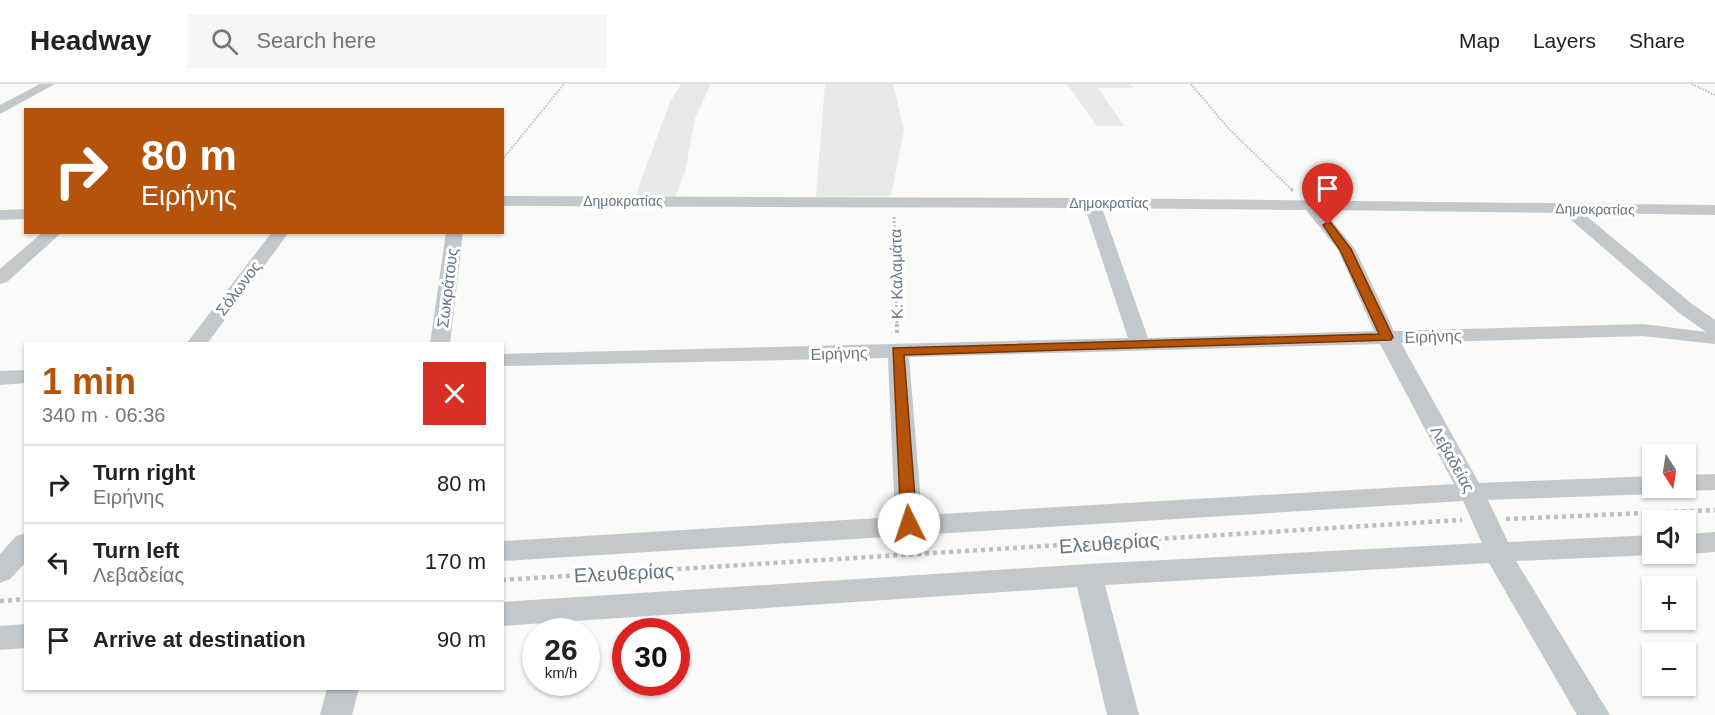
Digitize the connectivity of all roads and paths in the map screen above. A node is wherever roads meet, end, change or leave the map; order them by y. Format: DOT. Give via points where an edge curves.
graph roads {
  1 [pos="49,84"];
  2 [pos="564,84"];
  3 [pos="1191,84"];
  4 [pos="1692,84"];
  5 [pos="1715,95"];
  6 [pos="0,110"];
  7 [pos="504,158"];
  8 [pos="504,201"];
  9 [pos="894,202"];
  10 [pos="1092,203"];
  11 [pos="1310,205"];
  12 [pos="1567,208"];
  13 [pos="1715,210"];
  14 [pos="24,214"];
  15 [pos="0,215"];
  16 [pos="52,234"];
  17 [pos="279,234"];
  18 [pos="455,234"];
  19 [pos="0,278"];
  20 [pos="1715,329"];
  21 [pos="1387,337"];
  22 [pos="1715,339"];
  23 [pos="198,342"];
  24 [pos="440,342"];
  25 [pos="1140,344"];
  26 [pos="1715,348"];
  27 [pos="898,351"];
  28 [pos="504,360"];
  29 [pos="24,376"];
  30 [pos="0,378"];
  31 [pos="1715,482"];
  32 [pos="1696,483"];
  33 [pos="1642,484"];
  34 [pos="1472,492"];
  35 [pos="1715,510"];
  36 [pos="1486,520"];
  37 [pos="909,524"];
  38 [pos="1642,545"];
  39 [pos="24,546"];
  40 [pos="1498,550"];
  41 [pos="504,551"];
  42 [pos="7,570"];
  43 [pos="1088,575"];
  44 [pos="504,580"];
  45 [pos="24,599"];
  46 [pos="0,601"];
  47 [pos="504,614"];
  48 [pos="24,636"];
  49 [pos="0,638"];
  50 [pos="342,690"];
  51 [pos="336,715"];
  52 [pos="1123,715"];
  53 [pos="1594,715"];
  1 -- 6 [label="street"];
  2 -- 7 [label="path"];
  3 -- 11 [label="path" via="1255,156"];
  4 -- 5 [label="path"];
  8 -- 9 [label="street, Δημοκρατίας"];
  9 -- 10 [label="street, Δημοκρατίας"];
  9 -- 27 [label="path, Κ. Καλαμάτα"];
  10 -- 11 [label="street, Δημοκρατίας"];
  10 -- 25 [label="street"];
  11 -- 12 [label="street, Δημοκρατίας"];
  11 -- 21 [label="street, Λεβαδείας" via="1340,239"];
  12 -- 13 [label="street, Δημοκρατίας"];
  12 -- 20 [label="street"];
  14 -- 15 [label="street"];
  16 -- 19 [label="street"];
  17 -- 23 [label="street, Σόλωνος"];
  18 -- 24 [label="street, Σωκράτους"];
  21 -- 22 [label="street, Ειρήνης" via="1643,330"];
  21 -- 25 [label="street, Ειρήνης"];
  21 -- 34 [label="street, Λεβαδείας"];
  22 -- 26 [label="street"];
  25 -- 27 [label="street, Ειρήνης"];
  27 -- 28 [label="street, Ειρήνης"];
  27 -- 37 [label="street"];
  29 -- 30 [label="street"];
  31 -- 32 [label="street"];
  33 -- 34 [label="street, Ελευθερίας"];
  34 -- 36 [label="street, Λεβαδείας"];
  34 -- 37 [label="street, Ελευθερίας"];
  35 -- 36 [label="path, Ελευθερίας"];
  36 -- 40 [label="street, Λεβαδείας"];
  36 -- 44 [label="path, Ελευθερίας"];
  37 -- 41 [label="street, Ελευθερίας"];
  38 -- 40 [label="street, Ελευθερίας"];
  39 -- 42 [label="street"];
  40 -- 43 [label="street, Ελευθερίας"];
  40 -- 53 [label="street, Λεβαδείας" via="1526,606"];
  43 -- 47 [label="street, Ελευθερίας"];
  43 -- 52 [label="street"];
  45 -- 46 [label="path"];
  48 -- 49 [label="street"];
  50 -- 51 [label="street"];
}
